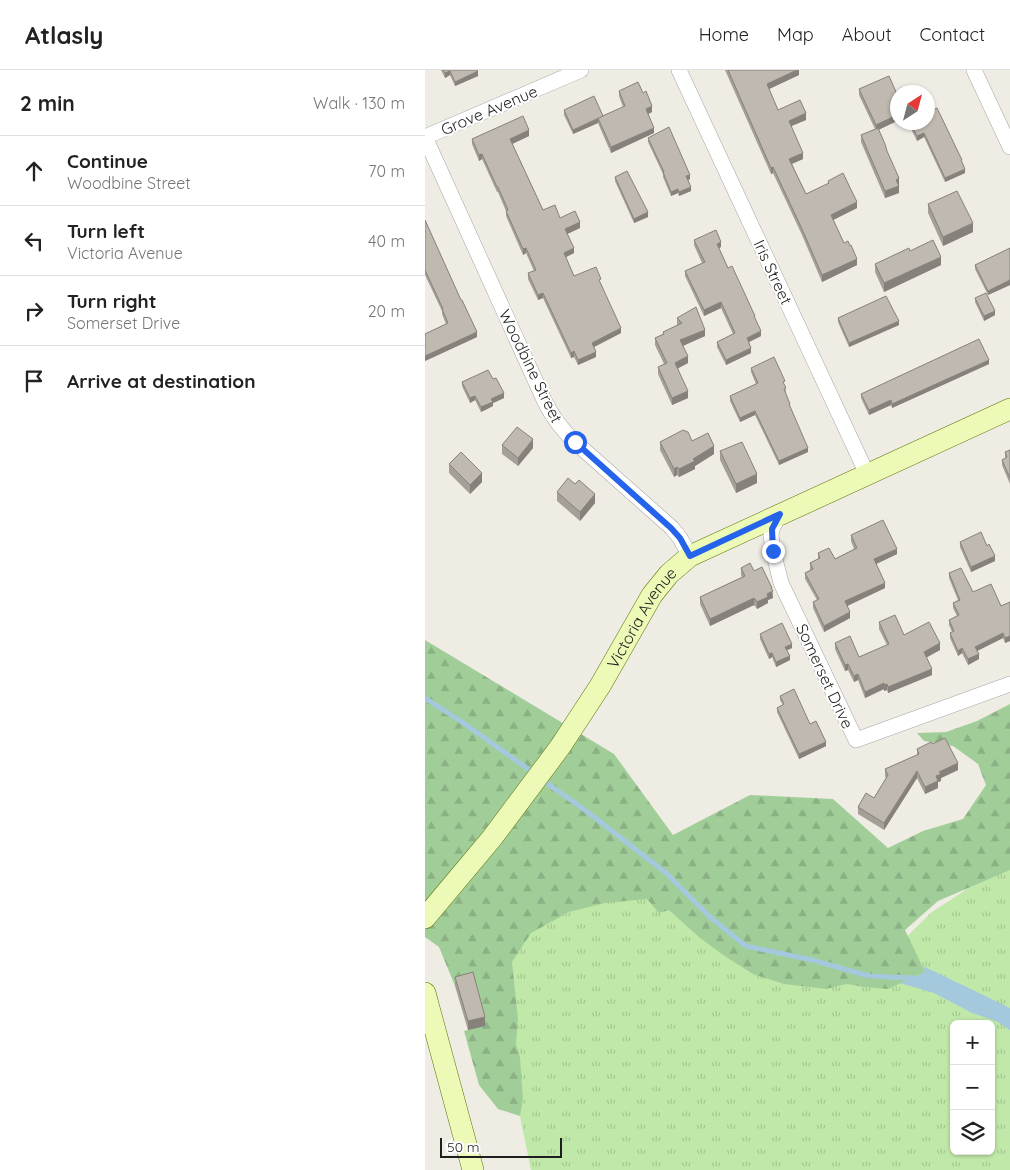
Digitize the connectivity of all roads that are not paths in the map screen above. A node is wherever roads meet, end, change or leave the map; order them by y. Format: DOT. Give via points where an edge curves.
graph roads {
  1 [pos="581,70"];
  2 [pos="679,70"];
  3 [pos="974,70"];
  4 [pos="425,137"];
  5 [pos="1010,147"];
  6 [pos="1010,409"];
  7 [pos="867,474"];
  8 [pos="780,514"];
  9 [pos="690,556"];
  10 [pos="1010,684"];
  11 [pos="425,918"];
  12 [pos="425,993"];
  13 [pos="473,1170"];
  1 -- 4 [label="street, Grove Avenue"];
  2 -- 7 [label="street, Iris Street"];
  3 -- 5 [label="street"];
  4 -- 9 [label="street, Woodbine Street" via="552,415 567,435 671,528"];
  6 -- 7 [label="street, Victoria Avenue"];
  7 -- 8 [label="street, Victoria Avenue"];
  8 -- 9 [label="street, Victoria Avenue"];
  8 -- 10 [label="street, Somerset Drive" via="772,529 773,551 781,583 856,740"];
  9 -- 11 [label="street, Victoria Avenue" via="652,595 600,686 560,747 492,838"];
  12 -- 13 [label="street"];
}
